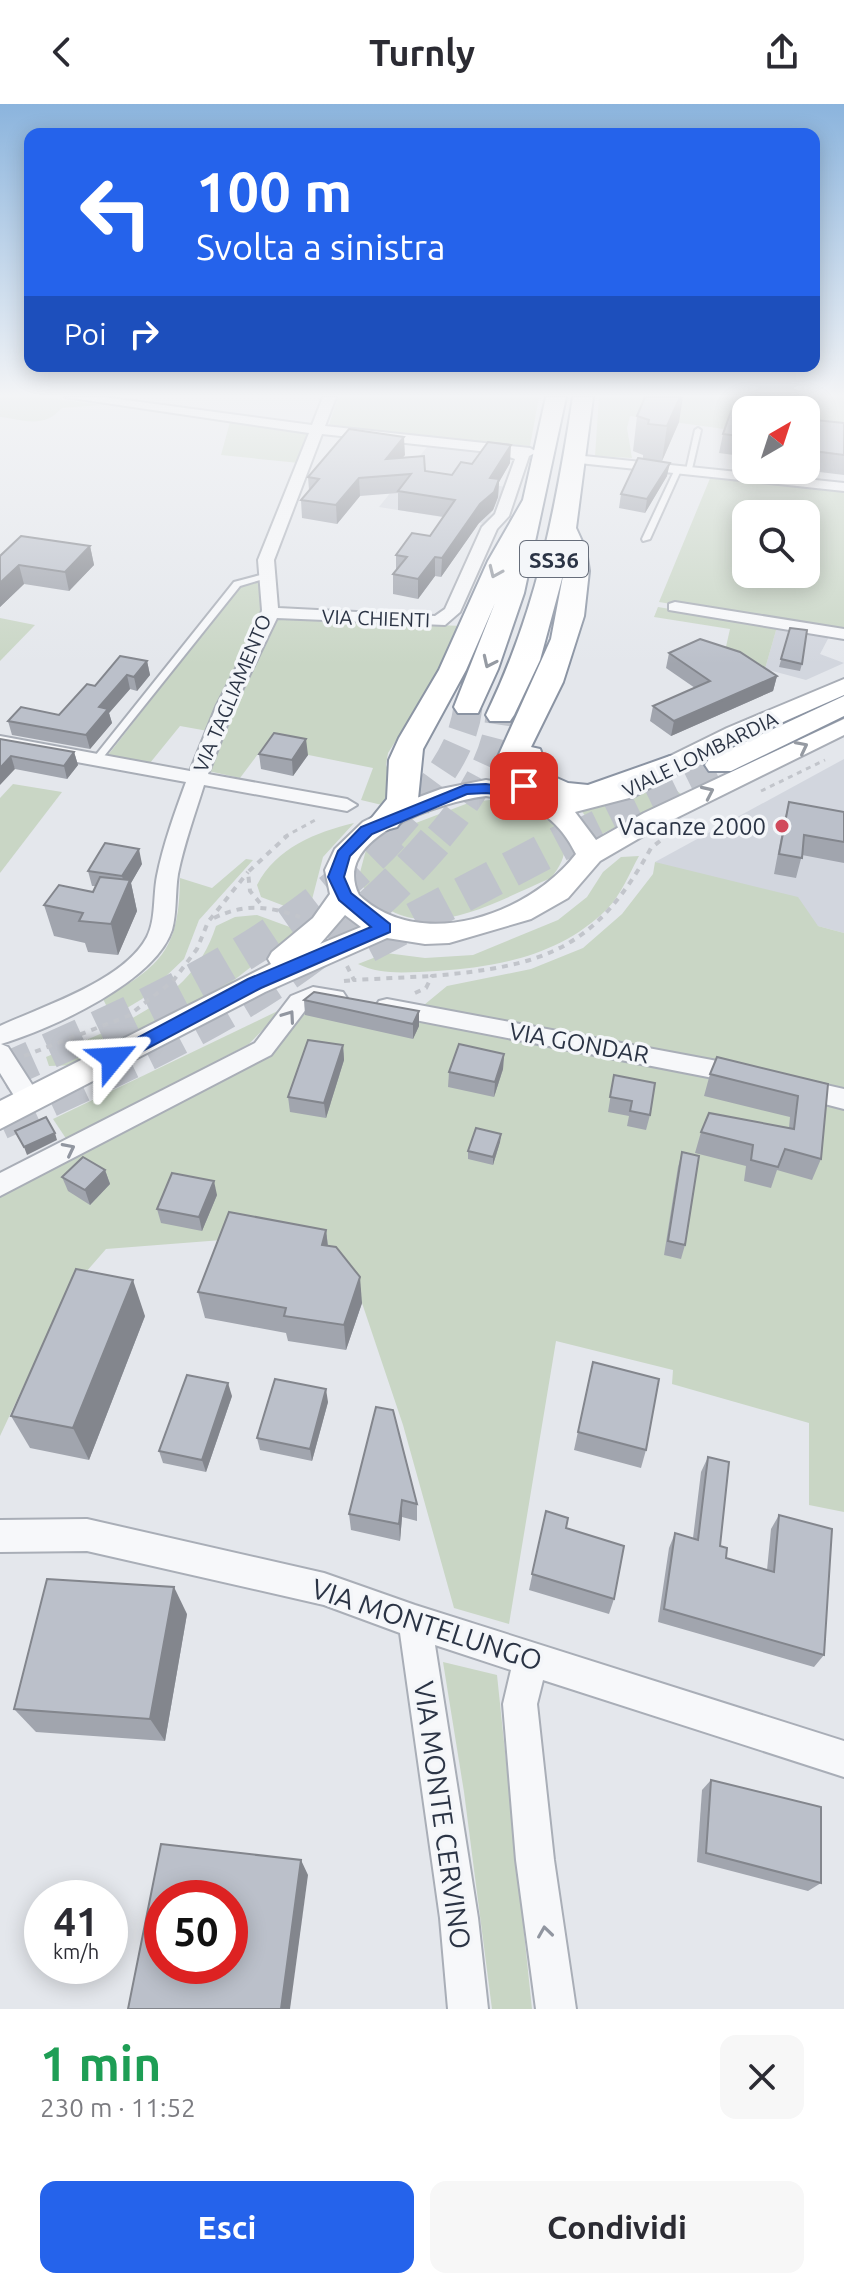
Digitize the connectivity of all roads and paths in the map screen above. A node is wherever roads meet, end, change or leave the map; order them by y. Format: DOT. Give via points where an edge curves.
graph roads {
  1 [pos="297,486"];
  2 [pos="513,486"];
  3 [pos="536,486"];
  4 [pos="570,486"];
  5 [pos="674,486"];
  6 [pos="532,504"];
  7 [pos="564,528"];
  8 [pos="646,539"];
  9 [pos="264,576"];
  10 [pos="675,607"];
  11 [pos="271,613"];
  12 [pos="844,634"];
  13 [pos="564,644"];
  14 [pos="844,686"];
  15 [pos="844,705"];
  16 [pos="468,707"];
  17 [pos="500,715"];
  18 [pos="844,726"];
  19 [pos="0,742"];
  20 [pos="831,756"];
  21 [pos="98,758"];
  22 [pos="670,765"];
  23 [pos="720,765"];
  24 [pos="196,776"];
  25 [pos="750,796"];
  26 [pos="542,799"];
  27 [pos="347,805"];
  28 [pos="386,820"];
  29 [pos="669,835"];
  30 [pos="590,855"];
  31 [pos="344,896"];
  32 [pos="208,922"];
  33 [pos="384,928"];
  34 [pos="254,984"];
  35 [pos="393,1008"];
  36 [pos="0,1036"];
  37 [pos="0,1053"];
  38 [pos="844,1099"];
  39 [pos="30,1100"];
  40 [pos="0,1116"];
  41 [pos="0,1185"];
  42 [pos="0,1536"];
  43 [pos="415,1622"];
  44 [pos="531,1657"];
  45 [pos="844,1759"];
  46 [pos="468,2009"];
  47 [pos="556,2009"];
  1 -- 9 [label="street, VIA TAGLIAMENTO"];
  2 -- 11 [label="street, VIA CHIENTI" via="452,612 439,621"];
  3 -- 6 [label="highway, SS36"];
  4 -- 7 [label="highway, SS36"];
  5 -- 8 [label="lane"];
  6 -- 16 [label="highway, SS36, one-way" via="515,591"];
  6 -- 28 [label="highway, one-way" via="505,549 457,661 411,741 402,761 405,798"];
  7 -- 13 [label="highway, SS36" via="576,562"];
  7 -- 17 [label="highway, SS36" via="526,660"];
  9 -- 11 [label="street, VIA TAGLIAMENTO"];
  9 -- 21 [label="lane" via="237,584"];
  10 -- 12 [label="street"];
  11 -- 24 [label="street, VIA TAGLIAMENTO"];
  13 -- 22 [label="highway" via="560,692 528,757 533,775 564,792 591,795"];
  13 -- 26 [label="highway, SS36" via="511,761 515,773"];
  14 -- 22 [label="main road, VIALE LOMBARDIA"];
  15 -- 23 [label="highway"];
  30 -- 18 [label="main road, VIALE LOMBARDIA, one-way"];
  19 -- 21 [label="street"];
  20 -- 25 [label="path"];
  21 -- 24 [label="street"];
  22 -- 26 [label="main road, VIALE LOMBARDIA" via="629,791 602,800"];
  24 -- 27 [label="street"];
  24 -- 36 [label="street, VIA TAGLIAMENTO" via="164,886 163,930 150,950 118,979"];
  26 -- 28 [label="main road, VIALE LOMBARDIA" via="486,788 465,790"];
  26 -- 30 [label="main road" via="579,830"];
  27 -- 32 [label="path" via="278,841 248,872 250,891 260,903 229,910"];
  28 -- 31 [label="main road, VIALE LOMBARDIA" via="366,830 343,854 336,877"];
  29 -- 35 [label="path" via="651,848 611,912 571,943 516,965 432,976 426,988"];
  30 -- 33 [label="main road, VIALE LOMBARDIA" via="555,893 484,925 429,935"];
  31 -- 33 [label="main road"];
  31 -- 34 [label="main road" via="323,925"];
  33 -- 34 [label="main road"];
  34 -- 39 [label="main road"];
  35 -- 38 [label="street, VIA GONDAR" via="703,1065"];
  41 -- 35 [label="street, VIA GONDAR, one-way" via="263,1049 299,1002 313,995"];
  37 -- 39 [label="street"];
  39 -- 40 [label="main road"];
  42 -- 43 [label="street, VIA MONTELUNGO" via="87,1535 324,1589"];
  43 -- 44 [label="street, VIA MONTELUNGO"];
  43 -- 46 [label="street, VIA MONTE CERVINO"];
  44 -- 45 [label="street, VIA MONTELUNGO"];
  47 -- 44 [label="street, one-way" via="520,1704"];
}
